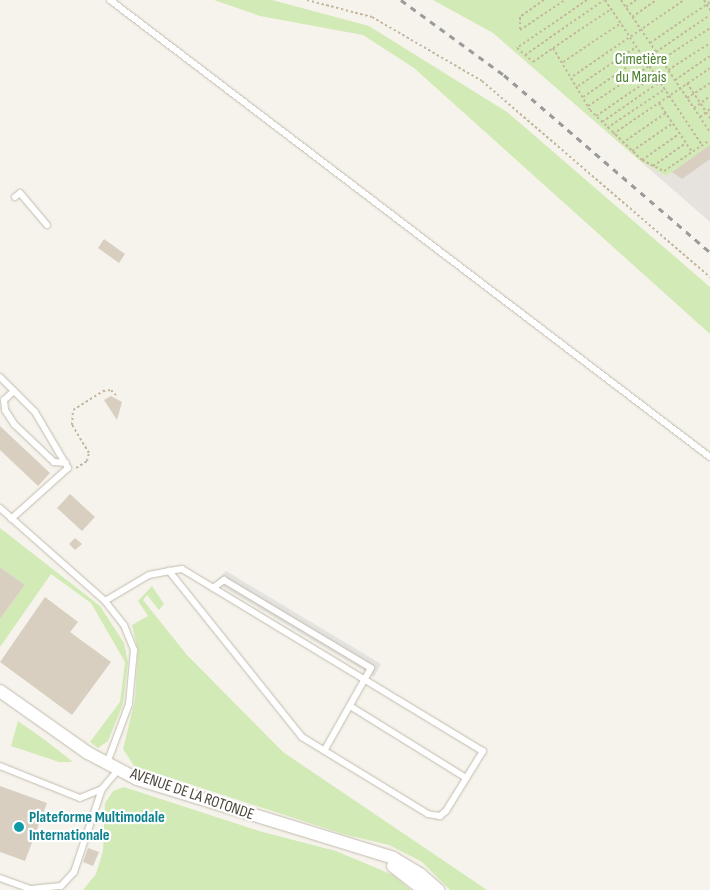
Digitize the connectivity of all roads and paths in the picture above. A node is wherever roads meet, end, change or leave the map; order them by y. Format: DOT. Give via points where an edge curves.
graph roads {
  1 [pos="110,0"];
  2 [pos="307,0"];
  3 [pos="544,0"];
  4 [pos="564,0"];
  5 [pos="587,0"];
  6 [pos="604,0"];
  7 [pos="621,0"];
  8 [pos="636,0"];
  9 [pos="656,0"];
  10 [pos="684,0"];
  11 [pos="704,0"];
  12 [pos="710,2"];
  13 [pos="706,4"];
  14 [pos="626,7"];
  15 [pos="611,9"];
  16 [pos="710,10"];
  17 [pos="710,14"];
  18 [pos="632,17"];
  19 [pos="621,24"];
  20 [pos="710,28"];
  21 [pos="641,30"];
  22 [pos="630,37"];
  23 [pos="650,43"];
  24 [pos="710,43"];
  25 [pos="636,46"];
  26 [pos="553,48"];
  27 [pos="656,52"];
  28 [pos="525,55"];
  29 [pos="643,56"];
  30 [pos="710,56"];
  31 [pos="661,60"];
  32 [pos="563,62"];
  33 [pos="649,65"];
  34 [pos="710,68"];
  35 [pos="668,70"];
  36 [pos="656,75"];
  37 [pos="572,76"];
  38 [pos="675,80"];
  39 [pos="660,82"];
  40 [pos="687,83"];
  41 [pos="710,83"];
  42 [pos="578,86"];
  43 [pos="680,88"];
  44 [pos="665,89"];
  45 [pos="694,94"];
  46 [pos="670,95"];
  47 [pos="710,96"];
  48 [pos="583,97"];
  49 [pos="688,98"];
  50 [pos="659,102"];
  51 [pos="700,103"];
  52 [pos="588,106"];
  53 [pos="694,108"];
  54 [pos="710,109"];
  55 [pos="706,112"];
  56 [pos="666,113"];
  57 [pos="596,116"];
  58 [pos="700,116"];
  59 [pos="710,118"];
  60 [pos="602,122"];
  61 [pos="672,123"];
  62 [pos="710,124"];
  63 [pos="706,126"];
  64 [pos="607,128"];
  65 [pos="710,132"];
  66 [pos="613,134"];
  67 [pos="680,134"];
  68 [pos="710,140"];
  69 [pos="622,142"];
  70 [pos="686,143"];
  71 [pos="702,145"];
  72 [pos="632,151"];
  73 [pos="692,152"];
  74 [pos="642,160"];
  75 [pos="653,166"];
  76 [pos="15,197"];
  77 [pos="47,225"];
  78 [pos="710,277"];
  79 [pos="0,378"];
  80 [pos="14,391"];
  81 [pos="116,396"];
  82 [pos="710,457"];
  83 [pos="67,466"];
  84 [pos="0,508"];
  85 [pos="11,519"];
  86 [pos="169,571"];
  87 [pos="213,588"];
  88 [pos="105,601"];
  89 [pos="365,679"];
  90 [pos="0,691"];
  91 [pos="350,706"];
  92 [pos="324,751"];
  93 [pos="107,763"];
  94 [pos="0,766"];
  95 [pos="119,769"];
  96 [pos="466,778"];
  97 [pos="102,789"];
  98 [pos="344,846"];
  99 [pos="0,878"];
  100 [pos="424,890"];
  101 [pos="438,890"];
  1 -- 82 [label="lane"];
  2 -- 78 [label="path" via="372,17 482,81"];
  3 -- 4 [label="path" via="520,17 520,30"];
  5 -- 28 [label="path" via="517,48"];
  6 -- 15 [label="path"];
  6 -- 28 [label="path"];
  7 -- 14 [label="path"];
  8 -- 14 [label="path"];
  9 -- 18 [label="path"];
  10 -- 21 [label="path"];
  11 -- 13 [label="path"];
  12 -- 13 [label="path"];
  13 -- 16 [label="path"];
  13 -- 23 [label="path"];
  14 -- 18 [label="path"];
  15 -- 19 [label="path"];
  15 -- 26 [label="path"];
  17 -- 27 [label="path"];
  18 -- 21 [label="path"];
  19 -- 22 [label="path"];
  19 -- 32 [label="path"];
  20 -- 31 [label="path"];
  21 -- 22 [label="path"];
  21 -- 23 [label="path"];
  22 -- 25 [label="path"];
  22 -- 37 [label="path"];
  23 -- 27 [label="path"];
  24 -- 35 [label="path"];
  25 -- 29 [label="path"];
  25 -- 42 [label="path"];
  26 -- 28 [label="path" via="532,62"];
  26 -- 32 [label="path"];
  27 -- 31 [label="path"];
  29 -- 33 [label="path"];
  29 -- 48 [label="path"];
  30 -- 38 [label="path"];
  31 -- 35 [label="path"];
  32 -- 37 [label="path"];
  33 -- 36 [label="path"];
  33 -- 52 [label="path"];
  34 -- 40 [label="path"];
  35 -- 38 [label="path"];
  36 -- 39 [label="path"];
  36 -- 57 [label="path"];
  37 -- 42 [label="path"];
  38 -- 43 [label="path"];
  39 -- 44 [label="path"];
  39 -- 60 [label="path"];
  40 -- 43 [label="path"];
  40 -- 45 [label="path"];
  41 -- 45 [label="path"];
  42 -- 48 [label="path"];
  43 -- 46 [label="path"];
  43 -- 49 [label="path"];
  44 -- 46 [label="path"];
  44 -- 64 [label="path"];
  45 -- 49 [label="path"];
  45 -- 51 [label="path"];
  46 -- 50 [label="path"];
  46 -- 71 [label="path"];
  47 -- 51 [label="path"];
  48 -- 52 [label="path"];
  49 -- 53 [label="path"];
  50 -- 56 [label="path"];
  50 -- 66 [label="path"];
  51 -- 53 [label="path"];
  51 -- 55 [label="path"];
  52 -- 57 [label="path"];
  53 -- 58 [label="path"];
  54 -- 55 [label="path"];
  55 -- 58 [label="path"];
  55 -- 59 [label="path"];
  56 -- 61 [label="path"];
  56 -- 69 [label="path"];
  57 -- 60 [label="path"];
  58 -- 63 [label="path"];
  60 -- 64 [label="path"];
  61 -- 67 [label="path"];
  61 -- 72 [label="path"];
  62 -- 63 [label="path"];
  63 -- 65 [label="path"];
  64 -- 66 [label="path"];
  66 -- 69 [label="path"];
  67 -- 70 [label="path"];
  67 -- 74 [label="path"];
  68 -- 71 [label="path"];
  69 -- 72 [label="path"];
  70 -- 73 [label="path"];
  70 -- 75 [label="path"];
  71 -- 73 [label="path"];
  72 -- 74 [label="path"];
  73 -- 75 [label="path" via="664,171"];
  74 -- 75 [label="path"];
  76 -- 77 [label="lane" via="20,193"];
  79 -- 80 [label="lane"];
  80 -- 83 [label="lane" via="35,412"];
  80 -- 83 [label="lane" via="4,400 5,410 14,424 54,462"];
  81 -- 83 [label="path" via="111,390 102,391 73,410 72,425 89,453 87,461 76,468"];
  83 -- 85 [label="lane"];
  84 -- 85 [label="lane"];
  85 -- 88 [label="lane"];
  86 -- 87 [label="lane" via="182,569"];
  86 -- 88 [label="lane" via="149,575"];
  86 -- 92 [label="lane" via="302,737"];
  87 -- 89 [label="lane"];
  87 -- 89 [label="lane" via="224,580 371,668"];
  88 -- 93 [label="lane" via="124,625 134,650 129,704"];
  89 -- 91 [label="lane"];
  89 -- 96 [label="lane" via="483,751"];
  90 -- 93 [label="street, AVENUE DE LA ROTONDE"];
  91 -- 92 [label="lane"];
  91 -- 96 [label="lane"];
  92 -- 96 [label="lane" via="428,814 440,816"];
  93 -- 95 [label="street, AVENUE DE LA ROTONDE"];
  94 -- 97 [label="lane" via="80,798"];
  95 -- 97 [label="lane"];
  95 -- 98 [label="street, AVENUE DE LA ROTONDE" via="137,779"];
  97 -- 99 [label="lane" via="74,872 61,886 31,889"];
  98 -- 100 [label="street, AVENUE DE LA ROTONDE" via="391,865"];
  98 -- 101 [label="street, AVENUE DE LA ROTONDE" via="401,862"];
}
